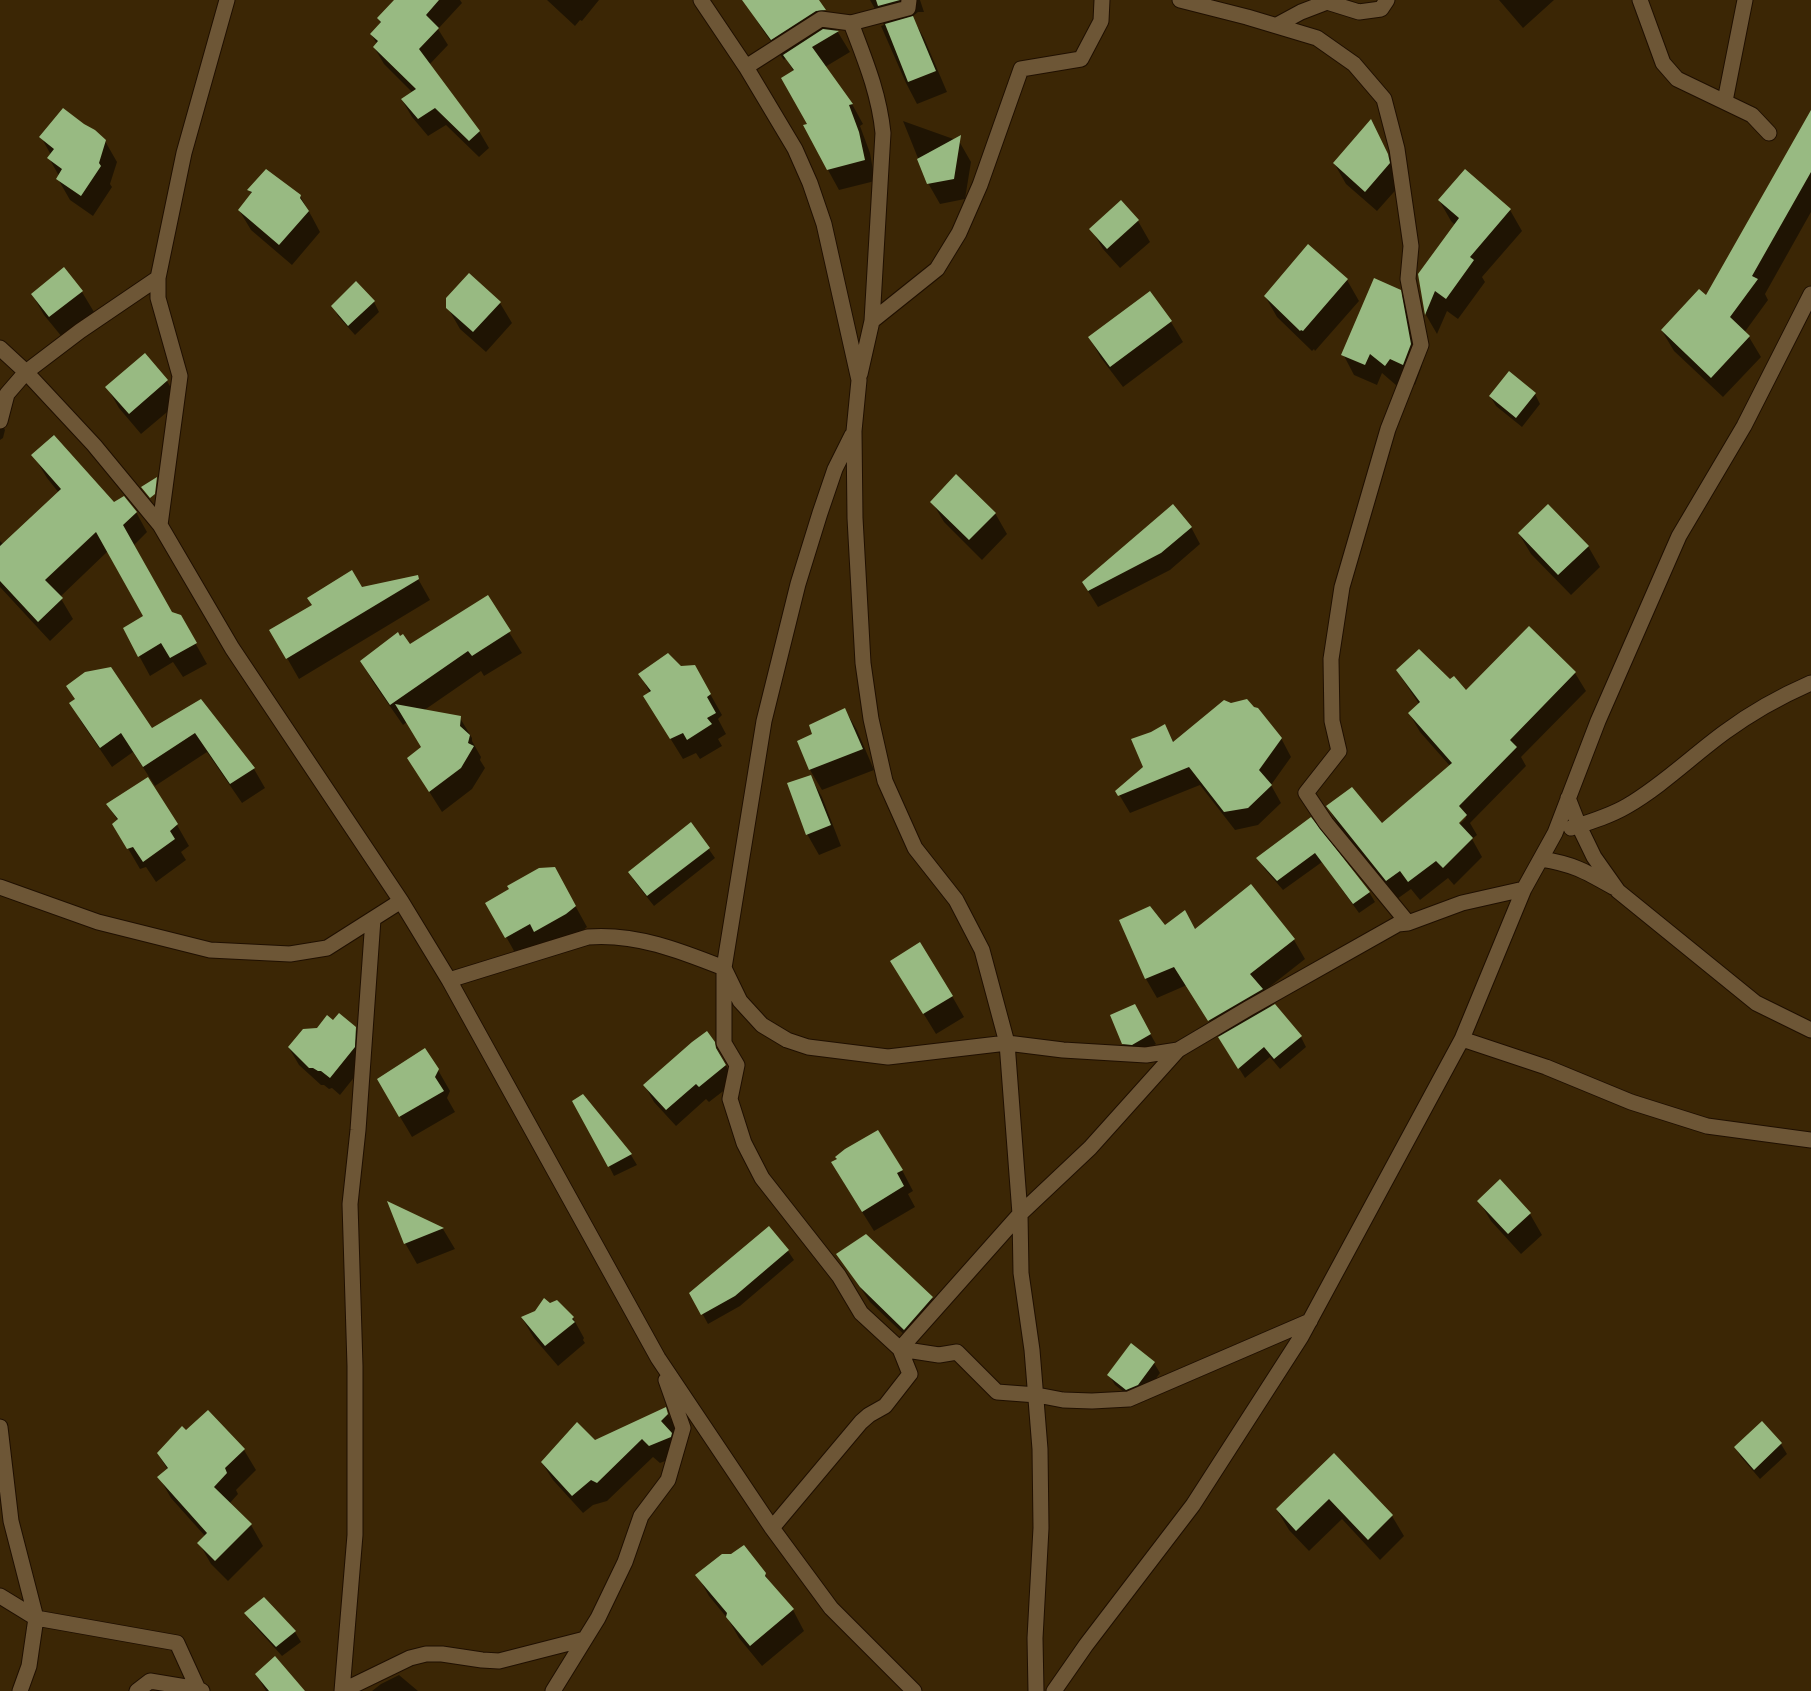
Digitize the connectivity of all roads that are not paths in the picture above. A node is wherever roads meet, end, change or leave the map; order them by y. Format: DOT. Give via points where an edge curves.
graph roads {
  1 [pos="227,0"];
  2 [pos="702,0"];
  3 [pos="909,0"];
  4 [pos="1102,0"];
  5 [pos="1180,0"];
  6 [pos="1387,0"];
  7 [pos="1640,0"];
  8 [pos="1745,0"];
  9 [pos="851,23"];
  10 [pos="1276,25"];
  11 [pos="746,67"];
  12 [pos="1725,102"];
  13 [pos="1770,133"];
  14 [pos="158,278"];
  15 [pos="1811,294"];
  16 [pos="872,321"];
  17 [pos="0,348"];
  18 [pos="26,372"];
  19 [pos="858,380"];
  20 [pos="0,421"];
  21 [pos="854,431"];
  22 [pos="160,525"];
  23 [pos="1811,683"];
  24 [pos="1568,798"];
  25 [pos="1579,826"];
  26 [pos="1555,833"];
  27 [pos="1541,859"];
  28 [pos="0,887"];
  29 [pos="1524,889"];
  30 [pos="1618,891"];
  31 [pos="401,901"];
  32 [pos="373,919"];
  33 [pos="1408,923"];
  34 [pos="724,968"];
  35 [pos="449,980"];
  36 [pos="1811,1030"];
  37 [pos="1462,1039"];
  38 [pos="1007,1043"];
  39 [pos="1178,1050"];
  40 [pos="1811,1140"];
  41 [pos="1020,1214"];
  42 [pos="1310,1322"];
  43 [pos="900,1349"];
  44 [pos="658,1358"];
  45 [pos="1037,1395"];
  46 [pos="0,1426"];
  47 [pos="772,1528"];
  48 [pos="0,1596"];
  49 [pos="36,1618"];
  50 [pos="585,1639"];
  51 [pos="200,1690"];
  52 [pos="20,1691"];
  53 [pos="137,1691"];
  54 [pos="342,1691"];
  55 [pos="552,1691"];
  56 [pos="914,1691"];
  57 [pos="1036,1691"];
  58 [pos="1054,1691"];
  1 -- 14 [label="street" via="184,153"];
  2 -- 11 [label="street"];
  3 -- 9 [label="street" via="908,8"];
  4 -- 16 [label="street" via="1101,21 1081,59 1021,69 980,185 959,233 937,269"];
  5 -- 10 [label="street"];
  6 -- 10 [label="street" via="1381,9 1359,12 1327,2"];
  7 -- 12 [label="street" via="1663,63 1677,80"];
  8 -- 12 [label="street"];
  9 -- 11 [label="street" via="821,19"];
  9 -- 16 [label="street" via="875,86 883,134"];
  10 -- 33 [label="street" via="1317,38 1354,64 1384,99 1397,149 1411,246 1408,279 1421,345 1388,429 1342,587 1331,659 1332,721 1339,751 1306,793 1326,823"];
  11 -- 19 [label="street" via="795,149 810,183 824,224"];
  12 -- 13 [label="street" via="1752,115"];
  14 -- 18 [label="street"];
  14 -- 22 [label="street" via="158,298 180,376"];
  15 -- 24 [label="street" via="1744,426 1680,536 1598,721"];
  16 -- 19 [label="street"];
  17 -- 18 [label="street"];
  18 -- 20 [label="street" via="7,394"];
  18 -- 22 [label="street" via="94,445"];
  19 -- 21 [label="street"];
  21 -- 34 [label="street" via="835,469 820,513 780,652 764,721"];
  21 -- 38 [label="street" via="855,527 863,663 885,781 915,848 956,900 982,950"];
  22 -- 31 [label="street" via="237,655"];
  23 -- 25 [label="street" via="1726,732 1627,806"];
  24 -- 25 [label="street"];
  24 -- 26 [label="street"];
  25 -- 26 [label="street"];
  25 -- 30 [label="street" via="1594,857"];
  26 -- 27 [label="street"];
  27 -- 29 [label="street"];
  27 -- 30 [label="street" via="1564,862 1585,870"];
  28 -- 32 [label="street" via="98,922 210,950 290,954 327,948"];
  29 -- 33 [label="street" via="1462,903"];
  29 -- 37 [label="street"];
  30 -- 36 [label="street" via="1756,1003"];
  31 -- 32 [label="street"];
  31 -- 35 [label="street"];
  32 -- 54 [label="street" via="350,1204 355,1366 355,1535"];
  33 -- 39 [label="street" via="1398,924"];
  34 -- 35 [label="street" via="681,951 610,935 588,937"];
  34 -- 38 [label="street" via="740,1001 762,1025 787,1040 808,1047 888,1057"];
  34 -- 43 [label="street" via="724,1043 737,1066 730,1100 744,1143 762,1178 838,1276 861,1313"];
  35 -- 44 [label="street"];
  37 -- 40 [label="street" via="1546,1067 1631,1102 1707,1126"];
  37 -- 42 [label="street"];
  38 -- 39 [label="street" via="1146,1055"];
  38 -- 41 [label="street"];
  39 -- 41 [label="street" via="1090,1148"];
  41 -- 43 [label="street"];
  41 -- 45 [label="street" via="1021,1273"];
  42 -- 45 [label="street" via="1129,1399 1063,1400"];
  42 -- 58 [label="street" via="1192,1505"];
  43 -- 45 [label="street" via="939,1355 957,1352 997,1392"];
  43 -- 47 [label="street" via="910,1374 885,1406 861,1422"];
  44 -- 47 [label="street"];
  44 -- 50 [label="street" via="683,1428 668,1480 641,1516 625,1562"];
  45 -- 57 [label="street" via="1041,1528 1035,1638"];
  46 -- 49 [label="street" via="12,1521"];
  47 -- 56 [label="street" via="831,1608"];
  48 -- 49 [label="street"];
  49 -- 51 [label="street" via="177,1643"];
  49 -- 52 [label="street" via="29,1666"];
  50 -- 54 [label="street" via="499,1661 426,1654 410,1658"];
  50 -- 55 [label="street"];
  51 -- 53 [label="street" via="150,1681"];
}
